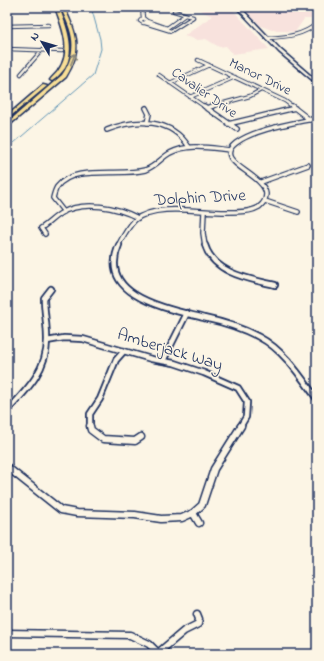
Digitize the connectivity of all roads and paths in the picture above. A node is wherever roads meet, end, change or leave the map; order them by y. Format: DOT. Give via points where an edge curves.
graph roads {
  1 [pos="52,7"];
  2 [pos="57,7"];
  3 [pos="64,7"];
  4 [pos="110,7"];
  5 [pos="118,7"];
  6 [pos="142,7"];
  7 [pos="238,7"];
  8 [pos="174,11"];
  9 [pos="187,15"];
  10 [pos="146,22"];
  11 [pos="176,22"];
  12 [pos="184,22"];
  13 [pos="317,23"];
  14 [pos="49,25"];
  15 [pos="181,25"];
  16 [pos="7,26"];
  17 [pos="64,27"];
  18 [pos="316,27"];
  19 [pos="267,38"];
  20 [pos="7,49"];
  21 [pos="42,50"];
  22 [pos="62,51"];
  23 [pos="198,60"];
  24 [pos="209,65"];
  25 [pos="21,74"];
  26 [pos="58,75"];
  27 [pos="159,75"];
  28 [pos="64,76"];
  29 [pos="236,77"];
  30 [pos="170,82"];
  31 [pos="317,83"];
  32 [pos="262,90"];
  33 [pos="190,97"];
  34 [pos="146,108"];
  35 [pos="206,108"];
  36 [pos="295,108"];
  37 [pos="7,118"];
  38 [pos="317,118"];
  39 [pos="310,120"];
  40 [pos="147,123"];
  41 [pos="228,124"];
  42 [pos="7,126"];
  43 [pos="237,129"];
  44 [pos="107,130"];
  45 [pos="189,146"];
  46 [pos="230,150"];
  47 [pos="308,165"];
  48 [pos="261,182"];
  49 [pos="265,201"];
  50 [pos="64,212"];
  51 [pos="204,212"];
  52 [pos="298,212"];
  53 [pos="138,218"];
  54 [pos="45,234"];
  55 [pos="275,285"];
  56 [pos="51,289"];
  57 [pos="187,313"];
  58 [pos="47,341"];
  59 [pos="124,351"];
  60 [pos="163,361"];
  61 [pos="317,399"];
  62 [pos="7,411"];
  63 [pos="141,437"];
  64 [pos="7,467"];
  65 [pos="193,514"];
  66 [pos="199,523"];
  67 [pos="197,614"];
  68 [pos="7,633"];
  69 [pos="159,653"];
  1 -- 17 [label="main road"];
  2 -- 17 [label="main road"];
  28 -- 3 [label="main road, one-way" via="76,51 74,34"];
  4 -- 5 [label="street"];
  6 -- 10 [label="street" via="143,18 140,21"];
  7 -- 19 [label="main road"];
  8 -- 9 [label="street"];
  9 -- 11 [label="street"];
  9 -- 12 [label="street" via="193,17"];
  10 -- 11 [label="street" via="166,28"];
  10 -- 15 [label="street" via="169,31"];
  11 -- 12 [label="street"];
  11 -- 15 [label="street"];
  12 -- 15 [label="street"];
  13 -- 18 [label="street"];
  14 -- 16 [label="street"];
  17 -- 26 [label="main road" via="69,52"];
  18 -- 19 [label="street" via="295,34"];
  19 -- 31 [label="main road"];
  20 -- 21 [label="street"];
  21 -- 22 [label="street"];
  21 -- 25 [label="street"];
  23 -- 24 [label="street, Manor Drive"];
  24 -- 29 [label="street, Manor Drive"];
  24 -- 30 [label="street"];
  26 -- 28 [label="main road"];
  26 -- 37 [label="main road"];
  27 -- 30 [label="street, Cavalier Drive"];
  28 -- 42 [label="main road"];
  29 -- 32 [label="street, Manor Drive"];
  29 -- 33 [label="street"];
  30 -- 33 [label="street, Cavalier Drive"];
  32 -- 35 [label="street" via="250,96"];
  32 -- 36 [label="street, Manor Drive"];
  33 -- 35 [label="street, Cavalier Drive"];
  34 -- 40 [label="street" via="149,114"];
  35 -- 41 [label="street, Cavalier Drive"];
  36 -- 39 [label="street, Manor Drive"];
  36 -- 41 [label="street"];
  38 -- 39 [label="street"];
  39 -- 46 [label="street" via="241,139"];
  40 -- 44 [label="street" via="123,124"];
  40 -- 45 [label="street" via="175,131"];
  41 -- 43 [label="street, Cavalier Drive"];
  45 -- 46 [label="street"];
  45 -- 50 [label="street" via="170,153 147,169 128,173 79,174 68,178 58,184 53,198"];
  46 -- 48 [label="street, Dolphin Drive" via="230,157 235,164"];
  47 -- 48 [label="street"];
  48 -- 49 [label="street, Dolphin Drive" via="266,195"];
  49 -- 51 [label="street, Dolphin Drive" via="258,207 240,212"];
  49 -- 52 [label="street"];
  50 -- 53 [label="street" via="85,208 113,208"];
  50 -- 54 [label="street" via="41,228"];
  51 -- 53 [label="street, Dolphin Drive" via="170,210"];
  51 -- 55 [label="street" via="203,241 212,258 233,273"];
  53 -- 57 [label="street, Dolphin Drive" via="120,242 115,255 115,269 119,280 142,300"];
  56 -- 58 [label="street" via="44,298"];
  57 -- 60 [label="street"];
  57 -- 61 [label="street, Dolphin Drive" via="241,329 270,343 280,351"];
  58 -- 59 [label="street, Amberjack Way" via="73,338"];
  58 -- 62 [label="street" via="43,363"];
  59 -- 60 [label="street, Amberjack Way"];
  59 -- 63 [label="street" via="116,360 100,399 90,414 89,423 91,430 103,439 135,440"];
  60 -- 65 [label="street, Amberjack Way" via="191,368 232,385 242,392 247,402 244,422 214,469 205,499"];
  64 -- 65 [label="street" via="52,504 66,511 175,520"];
  65 -- 66 [label="street"];
  67 -- 69 [label="street" via="198,624 184,631"];
  68 -- 69 [label="street" via="130,635 153,646"];
}
